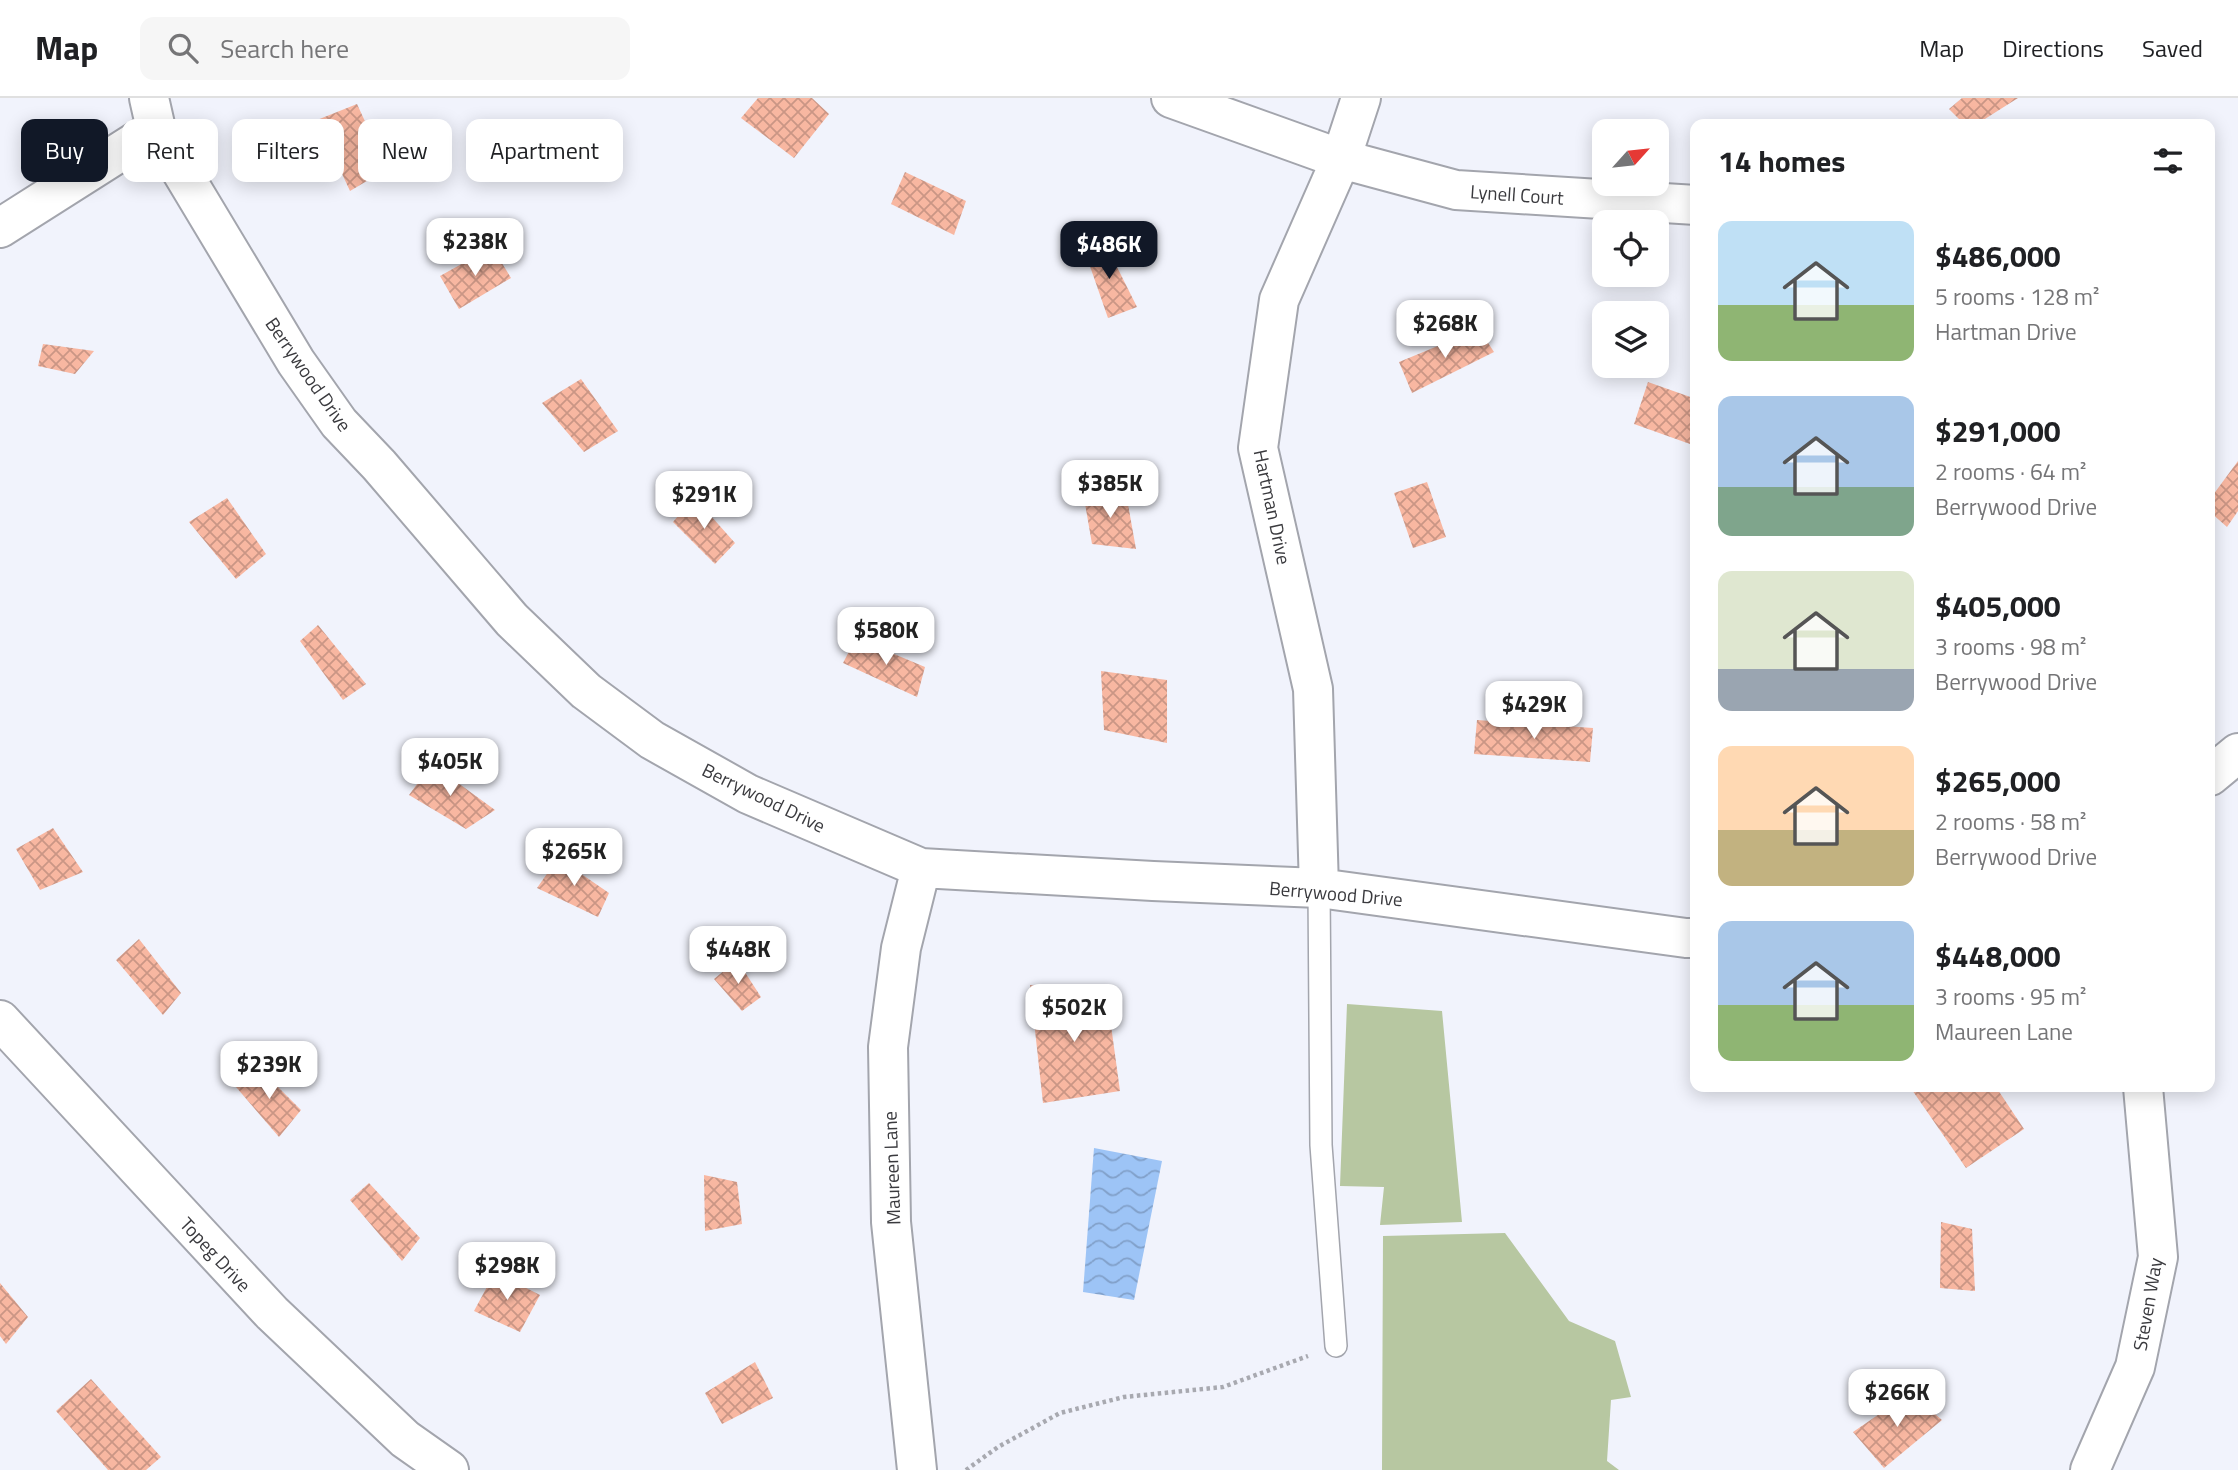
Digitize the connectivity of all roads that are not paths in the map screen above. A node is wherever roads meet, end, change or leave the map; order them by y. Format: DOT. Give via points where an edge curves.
graph roads {
  1 [pos="1171,98"];
  2 [pos="1361,98"];
  3 [pos="153,114"];
  4 [pos="1341,159"];
  5 [pos="1690,205"];
  6 [pos="0,228"];
  7 [pos="2238,753"];
  8 [pos="2215,772"];
  9 [pos="921,867"];
  10 [pos="1319,888"];
  11 [pos="1690,939"];
  12 [pos="0,1020"];
  13 [pos="2143,1092"];
  14 [pos="1336,1346"];
  15 [pos="449,1470"];
  16 [pos="917,1470"];
  17 [pos="2090,1470"];
  1 -- 4 [label="street, Lynell Court"];
  2 -- 4 [label="street, Hartman Drive"];
  3 -- 6 [label="street"];
  3 -- 9 [label="street, Berrywood Drive" via="296,362 340,423 512,620 586,691 652,740 748,794"];
  4 -- 5 [label="street, Lynell Court" via="1456,190"];
  4 -- 10 [label="street, Hartman Drive" via="1279,300 1258,448 1313,689"];
  7 -- 8 [label="street"];
  9 -- 10 [label="street, Berrywood Drive"];
  9 -- 16 [label="street, Maureen Lane" via="901,948 888,1047 891,1222"];
  10 -- 11 [label="street, Berrywood Drive"];
  10 -- 14 [label="lane" via="1321,1145"];
  12 -- 15 [label="street, Topeg Drive" via="272,1313 405,1439"];
  13 -- 17 [label="street, Steven Way" via="2158,1257 2135,1367"];
}
